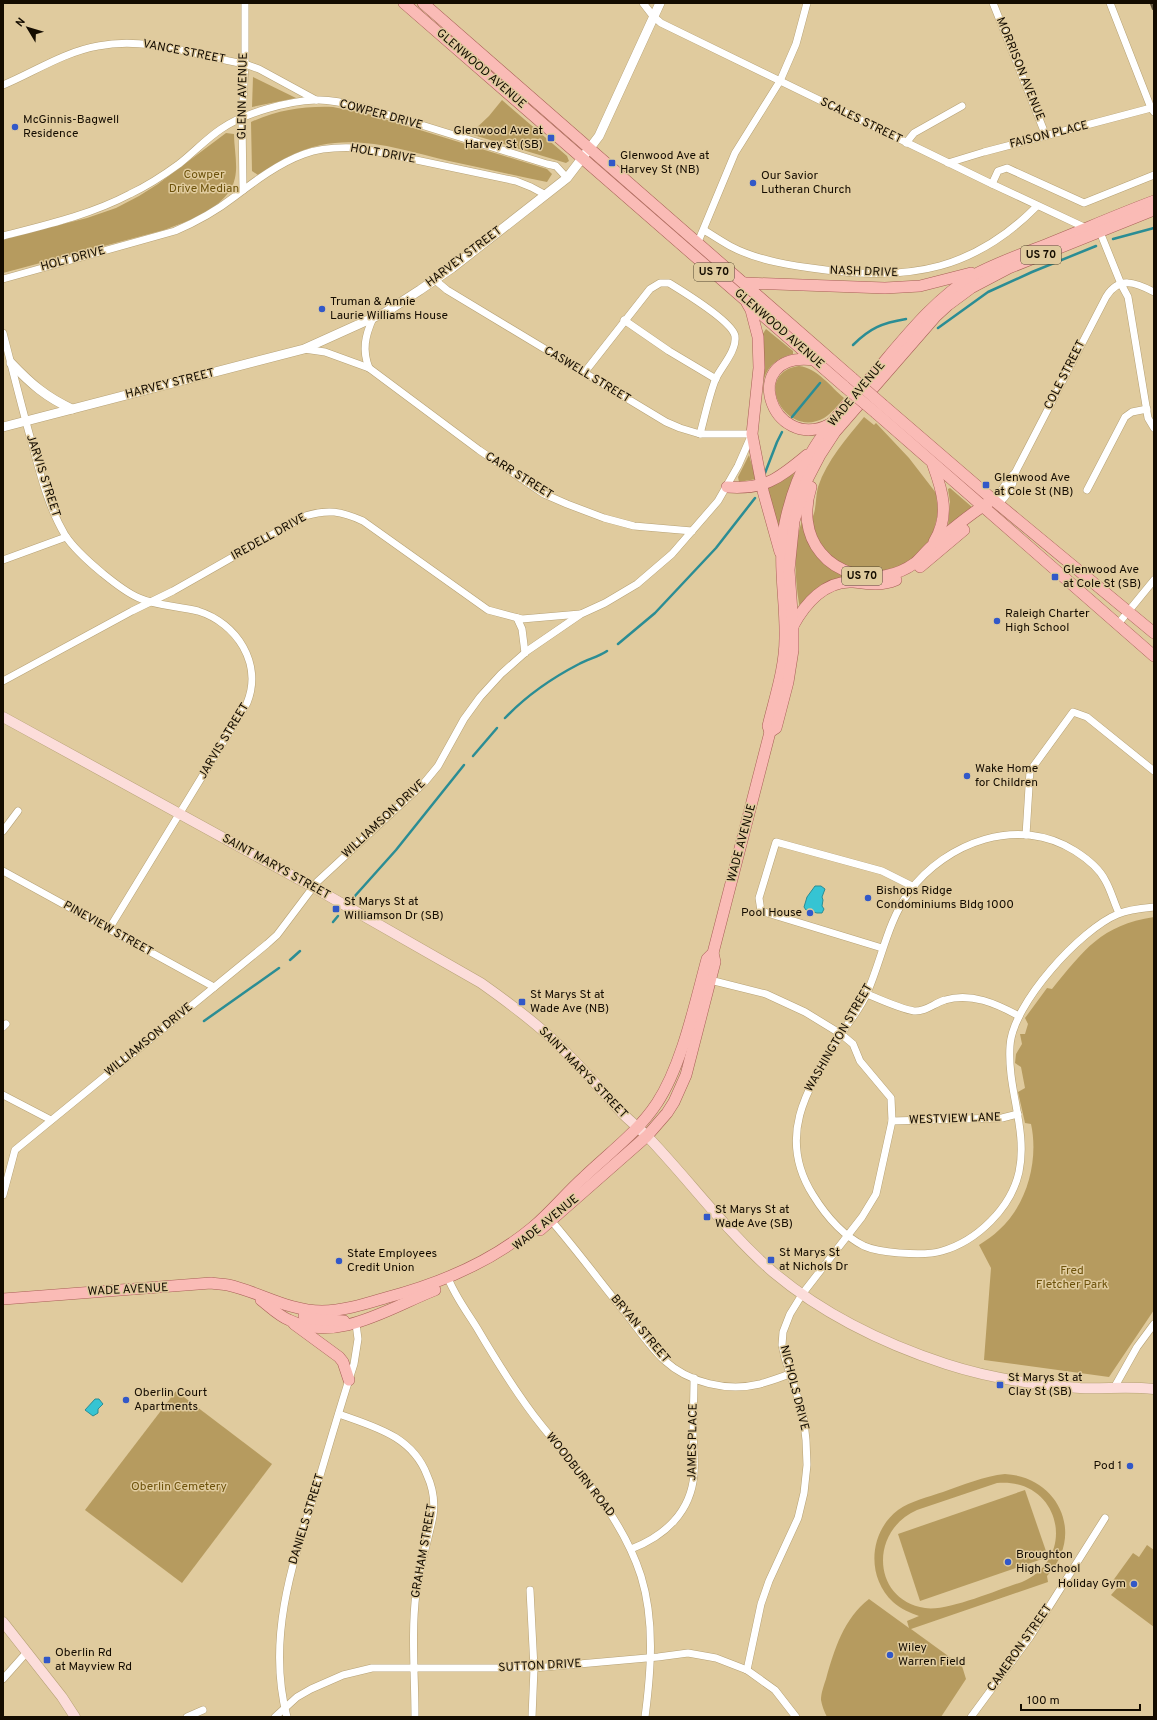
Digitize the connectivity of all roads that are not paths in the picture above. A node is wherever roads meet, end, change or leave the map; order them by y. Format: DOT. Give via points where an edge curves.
graph roads {
  1 [pos="245,3"];
  2 [pos="404,3"];
  3 [pos="423,3"];
  4 [pos="643,3"];
  5 [pos="660,3"];
  6 [pos="807,3"];
  7 [pos="993,3"];
  8 [pos="1110,3"];
  9 [pos="653,16"];
  10 [pos="245,64"];
  11 [pos="780,81"];
  12 [pos="3,85"];
  13 [pos="316,100"];
  14 [pos="962,106"];
  15 [pos="1152,110"];
  16 [pos="242,119"];
  17 [pos="1046,136"];
  18 [pos="906,142"];
  19 [pos="590,149"];
  20 [pos="583,159"];
  21 [pos="948,163"];
  22 [pos="1154,175"];
  23 [pos="567,178"];
  24 [pos="992,184"];
  25 [pos="243,190"];
  26 [pos="546,195"];
  27 [pos="1154,201"];
  28 [pos="1037,206"];
  29 [pos="1154,210"];
  30 [pos="1086,228"];
  31 [pos="704,230"];
  32 [pos="1100,232"];
  33 [pos="3,236"];
  34 [pos="698,242"];
  35 [pos="985,270"];
  36 [pos="3,278"];
  37 [pos="435,280"];
  38 [pos="745,283"];
  39 [pos="1121,284"];
  40 [pos="1154,292"];
  41 [pos="745,299"];
  42 [pos="778,312"];
  43 [pos="373,318"];
  44 [pos="624,320"];
  45 [pos="769,320"];
  46 [pos="3,333"];
  47 [pos="758,337"];
  48 [pos="304,349"];
  49 [pos="814,360"];
  50 [pos="11,363"];
  51 [pos="369,368"];
  52 [pos="584,373"];
  53 [pos="772,376"];
  54 [pos="716,379"];
  55 [pos="72,409"];
  56 [pos="1147,409"];
  57 [pos="26,421"];
  58 [pos="831,424"];
  59 [pos="3,427"];
  60 [pos="1154,428"];
  61 [pos="700,434"];
  62 [pos="752,434"];
  63 [pos="814,449"];
  64 [pos="932,464"];
  65 [pos="814,466"];
  66 [pos="761,485"];
  67 [pos="727,487"];
  68 [pos="1087,490"];
  69 [pos="996,502"];
  70 [pos="985,509"];
  71 [pos="692,532"];
  72 [pos="66,537"];
  73 [pos="930,547"];
  74 [pos="782,556"];
  75 [pos="3,560"];
  76 [pos="1154,580"];
  77 [pos="150,602"];
  78 [pos="1128,611"];
  79 [pos="581,614"];
  80 [pos="517,618"];
  81 [pos="1118,624"];
  82 [pos="793,626"];
  83 [pos="1154,633"];
  84 [pos="525,653"];
  85 [pos="1154,656"];
  86 [pos="3,680"];
  87 [pos="3,717"];
  88 [pos="770,732"];
  89 [pos="1154,771"];
  90 [pos="18,811"];
  91 [pos="179,815"];
  92 [pos="3,831"];
  93 [pos="1026,835"];
  94 [pos="3,871"];
  95 [pos="313,887"];
  96 [pos="914,887"];
  97 [pos="1154,907"];
  98 [pos="1119,914"];
  99 [pos="109,929"];
  100 [pos="882,948"];
  101 [pos="713,953"];
  102 [pos="710,980"];
  103 [pos="214,987"];
  104 [pos="867,994"];
  105 [pos="1019,1016"];
  106 [pos="840,1034"];
  107 [pos="3,1095"];
  108 [pos="1018,1114"];
  109 [pos="51,1120"];
  110 [pos="892,1121"];
  111 [pos="637,1127"];
  112 [pos="647,1136"];
  113 [pos="3,1195"];
  114 [pos="549,1218"];
  115 [pos="846,1235"];
  116 [pos="449,1281"];
  117 [pos="251,1293"];
  118 [pos="803,1293"];
  119 [pos="398,1295"];
  120 [pos="5,1298"];
  121 [pos="285,1305"];
  122 [pos="289,1320"];
  123 [pos="356,1324"];
  124 [pos="1154,1324"];
  125 [pos="789,1374"];
  126 [pos="694,1378"];
  127 [pos="349,1380"];
  128 [pos="1114,1388"];
  129 [pos="1154,1389"];
  130 [pos="339,1414"];
  131 [pos="1105,1518"];
  132 [pos="630,1549"];
  133 [pos="530,1590"];
  134 [pos="3,1622"];
  135 [pos="27,1652"];
  136 [pos="650,1658"];
  137 [pos="414,1668"];
  138 [pos="534,1668"];
  139 [pos="748,1670"];
  140 [pos="3,1679"];
  141 [pos="284,1707"];
  142 [pos="203,1710"];
  143 [pos="75,1717"];
  144 [pos="187,1717"];
  145 [pos="275,1717"];
  146 [pos="287,1717"];
  147 [pos="415,1717"];
  148 [pos="532,1717"];
  149 [pos="645,1717"];
  150 [pos="796,1717"];
  151 [pos="971,1717"];
  1 -- 10 [label="street, GLENN AVENUE"];
  2 -- 20 [label="main road, GLENWOOD AVENUE / US 70"];
  3 -- 19 [label="main road, GLENWOOD AVENUE / US 70"];
  4 -- 9 [label="street, SCALES STREET"];
  5 -- 9 [label="street, HARVEY STREET"];
  6 -- 11 [label="street" via="796,44"];
  7 -- 17 [label="street, MORRISON AVENUE"];
  8 -- 15 [label="street"];
  9 -- 11 [label="street, SCALES STREET" via="661,23"];
  9 -- 19 [label="street, HARVEY STREET" via="599,136"];
  10 -- 12 [label="street, VANCE STREET" via="138,42 98,46 62,57"];
  10 -- 13 [label="street, VANCE STREET"];
  10 -- 16 [label="street, GLENN AVENUE"];
  11 -- 18 [label="street, SCALES STREET"];
  11 -- 31 [label="street" via="735,152"];
  13 -- 16 [label="street, COWPER DRIVE" via="258,111"];
  13 -- 23 [label="street, COWPER DRIVE" via="353,105 556,166"];
  14 -- 18 [label="street" via="914,133"];
  15 -- 17 [label="street, FAISON PLACE"];
  16 -- 25 [label="street, GLENN AVENUE"];
  16 -- 33 [label="street, COWPER DRIVE" via="221,128 179,164 130,195 72,218"];
  17 -- 21 [label="street, FAISON PLACE"];
  18 -- 21 [label="street, SCALES STREET"];
  19 -- 20 [label="street, HARVEY STREET"];
  19 -- 34 [label="main road, GLENWOOD AVENUE / US 70"];
  20 -- 23 [label="street, HARVEY STREET"];
  20 -- 41 [label="main road, GLENWOOD AVENUE / US 70"];
  21 -- 24 [label="street, SCALES STREET"];
  22 -- 24 [label="street" via="1084,203 1007,168 998,172"];
  23 -- 26 [label="street, HARVEY STREET"];
  24 -- 28 [label="street, SCALES STREET"];
  25 -- 26 [label="street, HOLT DRIVE" via="304,154 342,147 359,148 516,181"];
  25 -- 36 [label="street, HOLT DRIVE" via="216,209 175,231"];
  26 -- 37 [label="street, HARVEY STREET"];
  27 -- 30 [label="main road, WADE AVENUE / US 70"];
  28 -- 30 [label="street, SCALES STREET"];
  28 -- 31 [label="street, NASH DRIVE" via="1021,222 986,247 938,267 912,273 847,273 784,263 743,252"];
  29 -- 32 [label="main road, WADE AVENUE / US 70"];
  30 -- 35 [label="main road, WADE AVENUE / US 70"];
  31 -- 34 [label="street"];
  32 -- 39 [label="street"];
  32 -- 65 [label="main road, WADE AVENUE / US 70" via="996,274 948,305 844,421"];
  34 -- 38 [label="main road, GLENWOOD AVENUE / US 70"];
  35 -- 38 [label="main road, US 70" via="907,288"];
  35 -- 58 [label="main road, WADE AVENUE" via="936,304"];
  37 -- 43 [label="street, HARVEY STREET"];
  37 -- 52 [label="street, CASWELL STREET" via="447,290"];
  38 -- 42 [label="main road, GLENWOOD AVENUE"];
  39 -- 40 [label="street" via="1131,282"];
  39 -- 56 [label="street" via="1128,297"];
  39 -- 69 [label="street, COLE STREET" via="1112,287 1106,297 1015,473 1005,498"];
  41 -- 45 [label="main road, GLENWOOD AVENUE / US 70"];
  41 -- 47 [label="main road" via="751,310"];
  42 -- 45 [label="main road"];
  42 -- 69 [label="main road, GLENWOOD AVENUE, bridge"];
  43 -- 48 [label="street, HARVEY STREET"];
  43 -- 51 [label="street" via="366,334 365,358"];
  44 -- 52 [label="street"];
  44 -- 54 [label="street"];
  44 -- 54 [label="street" via="650,289 660,283 668,283 688,295 716,315 732,330 735,337 734,346"];
  45 -- 47 [label="main road"];
  45 -- 49 [label="main road, GLENWOOD AVENUE / US 70"];
  46 -- 50 [label="street, JARVIS STREET"];
  47 -- 62 [label="main road" via="759,368"];
  48 -- 51 [label="street, CARR STREET" via="325,352"];
  48 -- 55 [label="street, HARVEY STREET"];
  49 -- 53 [label="main road" via="801,358 786,362"];
  49 -- 64 [label="main road, GLENWOOD AVENUE / US 70, bridge"];
  50 -- 55 [label="street" via="52,400"];
  50 -- 57 [label="street, JARVIS STREET"];
  51 -- 71 [label="street, CARR STREET" via="479,450 544,494 574,507 634,526"];
  52 -- 61 [label="street, CASWELL STREET" via="666,422"];
  53 -- 58 [label="main road" via="768,390 770,398 776,411 785,421 803,429 817,429"];
  53 -- 62 [label="main road" via="766,384"];
  54 -- 61 [label="street"];
  55 -- 57 [label="street, HARVEY STREET"];
  56 -- 60 [label="street" via="1148,418"];
  56 -- 68 [label="street" via="1132,412 1125,417"];
  57 -- 59 [label="street, HARVEY STREET"];
  57 -- 72 [label="street, JARVIS STREET" via="42,480"];
  58 -- 63 [label="main road, WADE AVENUE"];
  61 -- 62 [label="street, CASWELL STREET"];
  62 -- 66 [label="main road"];
  62 -- 67 [label="street, WILLIAMSON DRIVE"];
  63 -- 66 [label="main road" via="783,475"];
  63 -- 74 [label="main road, WADE AVENUE" via="792,495 785,525"];
  64 -- 70 [label="main road, GLENWOOD AVENUE"];
  64 -- 73 [label="main road, US 70" via="944,504 941,528"];
  65 -- 73 [label="main road, US 70" via="816,476 808,499 808,527 817,548 831,563 858,575 882,576 908,567"];
  65 -- 82 [label="main road, WADE AVENUE" via="802,493 791,538 789,570"];
  66 -- 67 [label="main road"];
  66 -- 74 [label="main road"];
  67 -- 71 [label="street, WILLIAMSON DRIVE"];
  69 -- 70 [label="main road"];
  69 -- 78 [label="main road, GLENWOOD AVENUE"];
  70 -- 73 [label="main road"];
  70 -- 81 [label="main road, GLENWOOD AVENUE"];
  70 -- 82 [label="main road" via="919,569 882,584 842,583 823,590 806,606"];
  71 -- 79 [label="street, WILLIAMSON DRIVE" via="672,554 637,584"];
  72 -- 75 [label="street"];
  72 -- 77 [label="street, JARVIS STREET" via="107,576 138,598"];
  74 -- 88 [label="main road, WADE AVENUE" via="785,650 768,726"];
  76 -- 78 [label="street"];
  77 -- 80 [label="street, IREDELL DRIVE" via="305,516 320,511 351,515 488,610"];
  77 -- 86 [label="street, IREDELL DRIVE"];
  77 -- 91 [label="street, JARVIS STREET" via="213,617 232,631 241,644 248,655 252,674 252,691 247,703"];
  78 -- 81 [label="street"];
  78 -- 83 [label="main road, GLENWOOD AVENUE"];
  79 -- 80 [label="street, IREDELL DRIVE"];
  79 -- 84 [label="street, WILLIAMSON DRIVE"];
  80 -- 84 [label="street" via="522,629"];
  81 -- 85 [label="main road, GLENWOOD AVENUE"];
  82 -- 88 [label="main road, WADE AVENUE" via="793,650 788,682 776,728"];
  84 -- 95 [label="street, WILLIAMSON DRIVE" via="480,697 464,718 438,766 424,783"];
  87 -- 91 [label="main road, SAINT MARYS STREET"];
  88 -- 101 [label="main road, WADE AVENUE"];
  89 -- 93 [label="street" via="1087,717 1073,712 1030,771"];
  90 -- 92 [label="street"];
  91 -- 95 [label="main road, SAINT MARYS STREET"];
  91 -- 99 [label="street, JARVIS STREET"];
  93 -- 96 [label="street, WASHINGTON STREET" via="1005,835 966,845 941,860"];
  93 -- 98 [label="street, WASHINGTON STREET" via="1050,838 1083,856 1105,879"];
  94 -- 99 [label="street, PINEVIEW STREET"];
  95 -- 103 [label="street, WILLIAMSON DRIVE" via="277,935"];
  95 -- 111 [label="main road, SAINT MARYS STREET" via="474,979 508,1002 550,1037"];
  96 -- 100 [label="street, WASHINGTON STREET" via="895,916"];
  96 -- 100 [label="street" via="882,871 776,842 759,898 760,910"];
  97 -- 98 [label="street, WASHINGTON STREET"];
  98 -- 105 [label="street, WASHINGTON STREET" via="1096,926 1064,955"];
  99 -- 103 [label="street, PINEVIEW STREET"];
  100 -- 104 [label="street, WASHINGTON STREET"];
  101 -- 102 [label="main road, WADE AVENUE" via="715,962"];
  101 -- 111 [label="main road, WADE AVENUE" via="708,959 671,1077 657,1103"];
  102 -- 106 [label="street, NICHOLS DRIVE" via="766,994 805,1012"];
  102 -- 112 [label="main road, WADE AVENUE" via="690,1061 680,1089 667,1113"];
  103 -- 109 [label="street, WILLIAMSON DRIVE"];
  104 -- 105 [label="street" via="913,1011 922,1011 944,1000 972,998 994,1003"];
  104 -- 106 [label="street, WASHINGTON STREET"];
  105 -- 108 [label="street, WASHINGTON STREET" via="1010,1044"];
  106 -- 110 [label="street, NICHOLS DRIVE" via="853,1044 860,1061 891,1098"];
  106 -- 115 [label="street, WASHINGTON STREET" via="808,1089 796,1132 797,1151 810,1191 825,1213"];
  107 -- 109 [label="street"];
  108 -- 110 [label="street, WESTVIEW LANE" via="1002,1118"];
  108 -- 115 [label="street, WASHINGTON STREET" via="1022,1148 1019,1174 1011,1195 995,1217 959,1245 939,1252 887,1252 866,1247"];
  109 -- 113 [label="street, WILLIAMSON DRIVE" via="15,1150"];
  110 -- 115 [label="street, NICHOLS DRIVE" via="876,1194 862,1217"];
  111 -- 112 [label="main road, SAINT MARYS STREET"];
  111 -- 114 [label="main road, WADE AVENUE" via="584,1177"];
  112 -- 114 [label="main road, WADE AVENUE"];
  112 -- 118 [label="main road, SAINT MARYS STREET" via="728,1230 774,1273"];
  114 -- 116 [label="main road, WADE AVENUE" via="519,1247 500,1259"];
  114 -- 126 [label="street, BRYAN STREET" via="654,1350 675,1369"];
  115 -- 118 [label="street, NICHOLS DRIVE"];
  116 -- 119 [label="main road, WADE AVENUE"];
  116 -- 123 [label="main road, WADE AVENUE"];
  116 -- 132 [label="street, WOODBURN ROAD" via="513,1388 614,1517"];
  117 -- 120 [label="main road, WADE AVENUE" via="228,1285 208,1283"];
  117 -- 121 [label="main road, WADE AVENUE"];
  117 -- 122 [label="main road, WADE AVENUE"];
  118 -- 125 [label="street, NICHOLS DRIVE" via="790,1314 782,1338"];
  118 -- 128 [label="main road, SAINT MARYS STREET" via="826,1309 878,1337 947,1364 1030,1383"];
  119 -- 121 [label="main road, WADE AVENUE" via="349,1308 323,1311"];
  119 -- 123 [label="main road" via="362,1313"];
  121 -- 123 [label="main road" via="311,1319 340,1320"];
  122 -- 123 [label="main road, WADE AVENUE" via="323,1328"];
  122 -- 127 [label="main road" via="339,1357"];
  123 -- 127 [label="street, DANIELS STREET" via="357,1348"];
  124 -- 128 [label="street" via="1137,1347"];
  125 -- 126 [label="street, BRYAN STREET" via="760,1384 736,1386 710,1384"];
  125 -- 139 [label="street, NICHOLS DRIVE" via="803,1414 807,1465 804,1493 798,1518 761,1604"];
  126 -- 132 [label="street, JAMES PLACE" via="694,1472 691,1490 684,1508 673,1523 656,1536"];
  127 -- 130 [label="street, DANIELS STREET"];
  128 -- 129 [label="main road, SAINT MARYS STREET"];
  130 -- 137 [label="street, GRAHAM STREET" via="382,1429 401,1440 425,1468 432,1487 433,1516 415,1598"];
  130 -- 141 [label="street, DANIELS STREET" via="285,1593 279,1651"];
  131 -- 151 [label="street, CAMERON STREET" via="1030,1637"];
  132 -- 136 [label="street, WOODBURN ROAD" via="645,1594"];
  133 -- 138 [label="street"];
  134 -- 135 [label="main road"];
  135 -- 140 [label="street"];
  135 -- 143 [label="main road" via="62,1696"];
  136 -- 138 [label="street, SUTTON DRIVE"];
  136 -- 139 [label="street, SUTTON DRIVE" via="700,1654"];
  136 -- 149 [label="street, WOODBURN ROAD"];
  137 -- 138 [label="street, SUTTON DRIVE"];
  137 -- 141 [label="street, SUTTON DRIVE" via="372,1668 343,1675 296,1697"];
  137 -- 147 [label="street, GRAHAM STREET"];
  138 -- 148 [label="street"];
  139 -- 150 [label="street, SUTTON DRIVE" via="775,1690"];
  141 -- 145 [label="street, SUTTON DRIVE"];
  141 -- 146 [label="street, DANIELS STREET"];
  142 -- 144 [label="street"];
}
